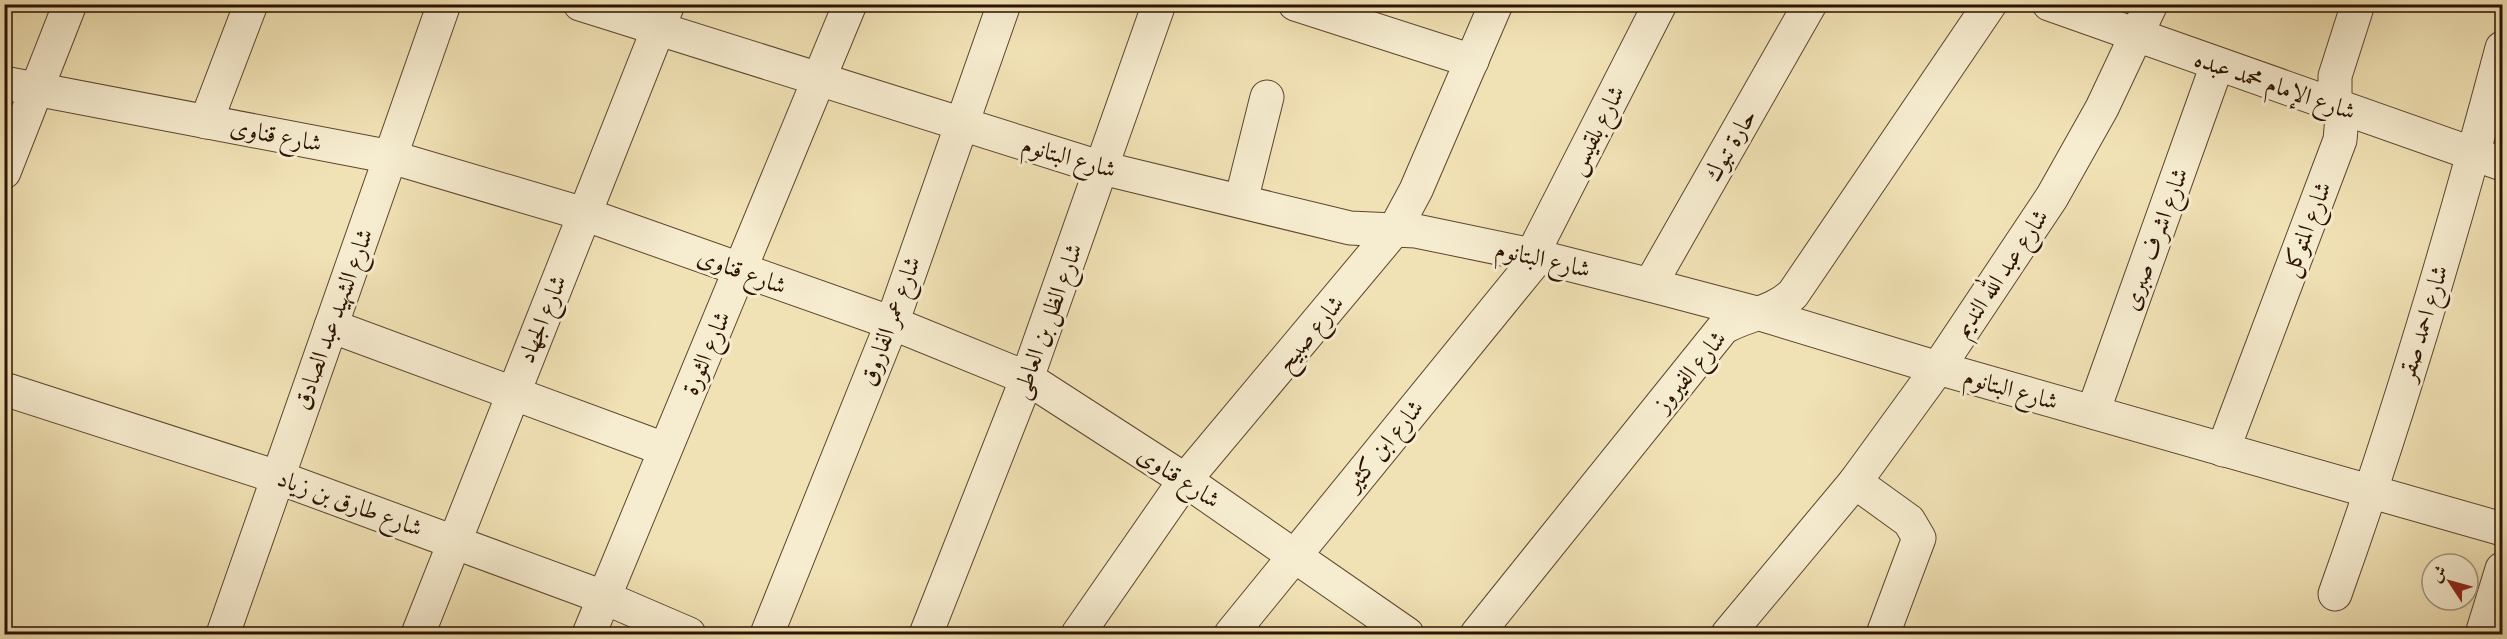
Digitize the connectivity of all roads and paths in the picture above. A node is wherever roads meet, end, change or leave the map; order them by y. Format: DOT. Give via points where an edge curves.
graph roads {
  1 [pos="70,4"];
  2 [pos="251,4"];
  3 [pos="444,4"];
  4 [pos="580,4"];
  5 [pos="850,4"];
  6 [pos="1004,4"];
  7 [pos="1159,4"];
  8 [pos="1295,4"];
  9 [pos="1496,4"];
  10 [pos="1660,4"];
  11 [pos="1810,4"];
  12 [pos="1990,4"];
  13 [pos="2049,4"];
  14 [pos="2151,4"];
  15 [pos="2358,4"];
  16 [pos="1342,11"];
  17 [pos="663,17"];
  18 [pos="2137,37"];
  19 [pos="2502,48"];
  20 [pos="1472,61"];
  21 [pos="2217,65"];
  22 [pos="819,80"];
  23 [pos="4,83"];
  24 [pos="36,90"];
  25 [pos="1267,98"];
  26 [pos="2339,108"];
  27 [pos="206,122"];
  28 [pos="960,124"];
  29 [pos="391,157"];
  30 [pos="2488,159"];
  31 [pos="1101,168"];
  32 [pos="4,172"];
  33 [pos="1241,201"];
  34 [pos="584,214"];
  35 [pos="1395,229"];
  36 [pos="1535,256"];
  37 [pos="741,271"];
  38 [pos="1650,285"];
  39 [pos="1760,314"];
  40 [pos="892,323"];
  41 [pos="331,326"];
  42 [pos="1938,368"];
  43 [pos="1027,378"];
  44 [pos="4,389"];
  45 [pos="513,393"];
  46 [pos="2093,412"];
  47 [pos="664,449"];
  48 [pos="2223,450"];
  49 [pos="277,477"];
  50 [pos="1185,480"];
  51 [pos="1855,482"];
  52 [pos="2372,493"];
  53 [pos="2502,530"];
  54 [pos="454,541"];
  55 [pos="1295,554"];
  56 [pos="2502,569"];
  57 [pos="2336,594"];
  58 [pos="603,597"];
  59 [pos="223,634"];
  60 [pos="418,634"];
  61 [pos="589,634"];
  62 [pos="689,634"];
  63 [pos="767,634"];
  64 [pos="926,634"];
  65 [pos="1078,634"];
  66 [pos="1231,634"];
  67 [pos="1407,634"];
  68 [pos="1478,634"];
  69 [pos="1728,634"];
  70 [pos="1883,634"];
  71 [pos="2482,634"];
  1 -- 24 [label="street"];
  2 -- 27 [label="street"];
  3 -- 29 [label="street, شارع الشهيد عبد الصادق"];
  4 -- 17 [label="street, شارع البتانوم"];
  5 -- 22 [label="street, شارع الثورة"];
  6 -- 28 [label="street, شارع عمر الفاروق"];
  7 -- 31 [label="street, شارع الظل بن العاطى"];
  8 -- 16 [label="street"];
  9 -- 20 [label="street, شارع صبيح"];
  10 -- 36 [label="street, شارع بلقيس"];
  11 -- 38 [label="street, حارة تبوك"];
  12 -- 39 [label="street, شارع الفيروز" via="1793,294"];
  13 -- 18 [label="street, شارع الإمام محمد عبده"];
  14 -- 18 [label="street, شارع عبد الله النديم"];
  15 -- 26 [label="street, شارع المتوكل" via="2335,76"];
  16 -- 20 [label="street"];
  17 -- 22 [label="street, شارع البتانوم"];
  17 -- 34 [label="street, شارع الجهاد"];
  18 -- 21 [label="street, شارع الإمام محمد عبده"];
  18 -- 42 [label="street, شارع عبد الله النديم" via="2052,197"];
  19 -- 30 [label="street, شارع احمد صقر"];
  20 -- 35 [label="street, شارع صبيح"];
  21 -- 26 [label="street, شارع الإمام محمد عبده"];
  21 -- 46 [label="street, شارع اشرف صبرى"];
  22 -- 28 [label="street, شارع البتانوم"];
  22 -- 37 [label="street, شارع الثورة"];
  23 -- 24 [label="street, شارع قناوى"];
  24 -- 27 [label="street, شارع قناوى"];
  24 -- 32 [label="street"];
  25 -- 33 [label="street"];
  26 -- 30 [label="street, شارع الإمام محمد عبده"];
  26 -- 48 [label="street, شارع المتوكل" via="2340,140"];
  27 -- 29 [label="street, شارع قناوى"];
  28 -- 31 [label="street, شارع البتانوم"];
  28 -- 40 [label="street, شارع عمر الفاروق"];
  29 -- 34 [label="street, شارع قناوى"];
  29 -- 41 [label="street, شارع الشهيد عبد الصادق"];
  30 -- 52 [label="street, شارع احمد صقر"];
  31 -- 33 [label="street, شارع البتانوم"];
  31 -- 43 [label="street, شارع الظل بن العاطى"];
  33 -- 35 [label="street, شارع البتانوم" via="1350,228"];
  34 -- 37 [label="street, شارع قناوى"];
  34 -- 45 [label="street, شارع الجهاد"];
  35 -- 36 [label="street, شارع البتانوم"];
  35 -- 50 [label="street, شارع صبيح"];
  36 -- 38 [label="street, شارع البتانوم"];
  36 -- 55 [label="street, شارع ابن كثير"];
  37 -- 40 [label="street, شارع قناوى"];
  37 -- 47 [label="street, شارع الثورة"];
  38 -- 39 [label="street, شارع البتانوم"];
  39 -- 42 [label="street, شارع البتانوم"];
  39 -- 68 [label="street, شارع الفيروز" via="1723,328"];
  40 -- 43 [label="street, شارع قناوى"];
  40 -- 63 [label="street, شارع عمر الفاروق"];
  41 -- 45 [label="street"];
  41 -- 49 [label="street, شارع الشهيد عبد الصادق"];
  42 -- 46 [label="street, شارع البتانوم"];
  42 -- 51 [label="street, شارع عبد الله النديم"];
  43 -- 50 [label="street, شارع قناوى"];
  43 -- 64 [label="street, شارع الظل بن العاطى"];
  44 -- 49 [label="street, شارع طارق بن زياد"];
  45 -- 47 [label="street"];
  45 -- 54 [label="street, شارع الجهاد"];
  46 -- 48 [label="street, شارع البتانوم"];
  47 -- 58 [label="street, شارع الثورة"];
  48 -- 52 [label="street, شارع البتانوم"];
  49 -- 54 [label="street, شارع طارق بن زياد"];
  49 -- 59 [label="street, شارع الشهيد عبد الصادق"];
  50 -- 55 [label="street, شارع قناوى"];
  50 -- 65 [label="street, شارع صبيح"];
  51 -- 69 [label="street, شارع عبد الله النديم"];
  51 -- 70 [label="street" via="1909,521 1919,538"];
  52 -- 53 [label="street, شارع البتانوم"];
  52 -- 57 [label="street, شارع احمد صقر"];
  54 -- 58 [label="street, شارع طارق بن زياد"];
  54 -- 60 [label="street, شارع الجهاد"];
  55 -- 66 [label="street, شارع ابن كثير"];
  55 -- 67 [label="street, شارع قناوى"];
  56 -- 71 [label="street"];
  58 -- 61 [label="street, شارع الثورة"];
  58 -- 62 [label="street, شارع طارق بن زياد"];
}
